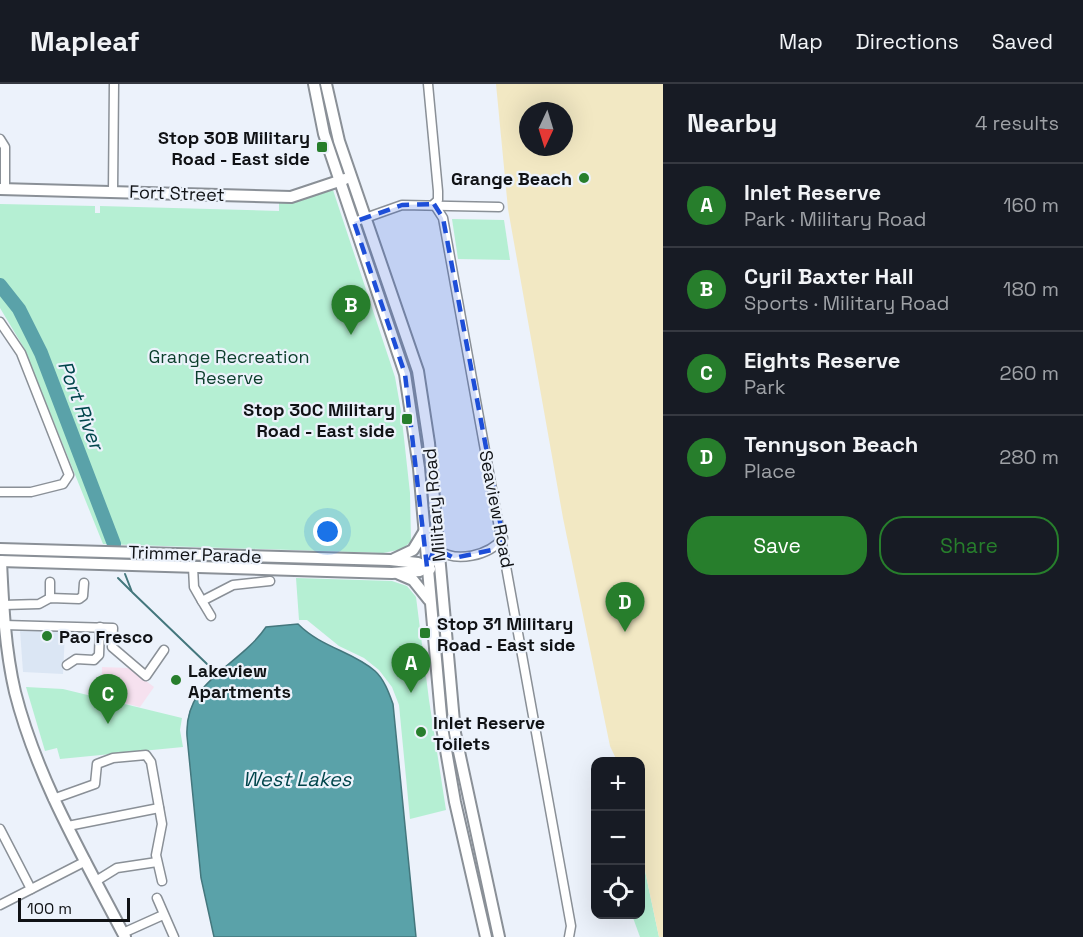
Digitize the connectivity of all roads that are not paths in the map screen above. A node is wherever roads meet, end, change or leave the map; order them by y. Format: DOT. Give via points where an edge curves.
graph roads {
  1 [pos="114,84"];
  2 [pos="314,84"];
  3 [pos="326,84"];
  4 [pos="428,84"];
  5 [pos="0,139"];
  6 [pos="351,177"];
  7 [pos="339,182"];
  8 [pos="2,188"];
  9 [pos="113,191"];
  10 [pos="434,204"];
  11 [pos="499,207"];
  12 [pos="365,216"];
  13 [pos="354,222"];
  14 [pos="0,322"];
  15 [pos="0,492"];
  16 [pos="424,532"];
  17 [pos="436,538"];
  18 [pos="503,538"];
  19 [pos="0,549"];
  20 [pos="16,549"];
  21 [pos="438,550"];
  22 [pos="390,560"];
  23 [pos="0,561"];
  24 [pos="193,567"];
  25 [pos="427,567"];
  26 [pos="249,568"];
  27 [pos="392,573"];
  28 [pos="270,581"];
  29 [pos="50,582"];
  30 [pos="84,583"];
  31 [pos="248,584"];
  32 [pos="440,584"];
  33 [pos="50,598"];
  34 [pos="429,600"];
  35 [pos="202,601"];
  36 [pos="3,604"];
  37 [pos="211,616"];
  38 [pos="4,625"];
  39 [pos="100,627"];
  40 [pos="164,650"];
  41 [pos="68,665"];
  42 [pos="53,800"];
  43 [pos="159,808"];
  44 [pos="68,826"];
  45 [pos="0,829"];
  46 [pos="86,861"];
  47 [pos="157,862"];
  48 [pos="96,881"];
  49 [pos="162,881"];
  50 [pos="31,889"];
  51 [pos="158,898"];
  52 [pos="0,905"];
  53 [pos="163,915"];
  54 [pos="124,935"];
  55 [pos="174,937"];
  56 [pos="486,937"];
  57 [pos="499,937"];
  58 [pos="569,937"];
  1 -- 9 [label="street"];
  2 -- 7 [label="main road, Military Road"];
  3 -- 6 [label="main road, Military Road"];
  4 -- 10 [label="street, Seaview Road" via="438,191"];
  5 -- 8 [label="street" via="4,147"];
  6 -- 7 [label="main road, Fort Street"];
  6 -- 12 [label="main road, Military Road"];
  7 -- 9 [label="main road, Fort Street" via="291,197"];
  7 -- 13 [label="main road, Military Road"];
  8 -- 9 [label="main road, Fort Street"];
  10 -- 11 [label="street"];
  10 -- 12 [label="street" via="402,205"];
  10 -- 18 [label="street, Seaview Road" via="443,218"];
  12 -- 13 [label="street"];
  12 -- 17 [label="main road, Military Road" via="418,371"];
  13 -- 16 [label="main road, Military Road" via="405,374 414,422"];
  14 -- 15 [label="street" via="21,353 69,475 63,484 31,492"];
  16 -- 22 [label="main road" via="412,550"];
  16 -- 25 [label="main road, Military Road"];
  17 -- 21 [label="main road, Military Road"];
  17 -- 25 [label="main road"];
  18 -- 21 [label="street" via="492,550 454,558"];
  18 -- 58 [label="street, Seaview Road" via="570,921"];
  19 -- 20 [label="main road, Trimmer Parade"];
  20 -- 22 [label="main road, Trimmer Parade"];
  20 -- 23 [label="main road"];
  21 -- 32 [label="main road, Military Road"];
  22 -- 25 [label="main road, Trimmer Parade"];
  23 -- 24 [label="main road, Trimmer Parade"];
  23 -- 36 [label="main road"];
  24 -- 26 [label="main road, Trimmer Parade"];
  24 -- 35 [label="street, Trimmer Parade" via="194,587"];
  25 -- 27 [label="main road, Trimmer Parade"];
  25 -- 32 [label="main road"];
  25 -- 34 [label="main road, Military Road"];
  26 -- 27 [label="main road, Trimmer Parade"];
  26 -- 31 [label="street, Trimmer Parade"];
  27 -- 34 [label="main road, Trimmer Parade" via="413,580"];
  28 -- 31 [label="street, Trimmer Parade"];
  29 -- 33 [label="street"];
  30 -- 33 [label="street" via="79,599"];
  31 -- 35 [label="street, Trimmer Parade" via="233,585"];
  32 -- 57 [label="main road, Military Road" via="455,733"];
  33 -- 36 [label="street" via="39,604"];
  34 -- 56 [label="main road, Military Road" via="447,759"];
  35 -- 37 [label="street, Trimmer Parade"];
  36 -- 38 [label="main road"];
  38 -- 39 [label="street"];
  38 -- 42 [label="main road" via="21,714"];
  39 -- 40 [label="street" via="113,628 112,647 146,676"];
  39 -- 41 [label="street" via="99,655 94,660 76,659"];
  42 -- 43 [label="street" via="95,784 97,764 142,754 151,762"];
  42 -- 44 [label="main road"];
  43 -- 44 [label="street"];
  43 -- 47 [label="street" via="162,824"];
  44 -- 46 [label="main road"];
  45 -- 50 [label="street"];
  46 -- 48 [label="main road"];
  46 -- 50 [label="street"];
  47 -- 48 [label="street" via="117,868"];
  47 -- 49 [label="street"];
  48 -- 54 [label="main road"];
  50 -- 52 [label="street"];
  51 -- 53 [label="street"];
  53 -- 54 [label="street"];
  53 -- 55 [label="street"];
}
